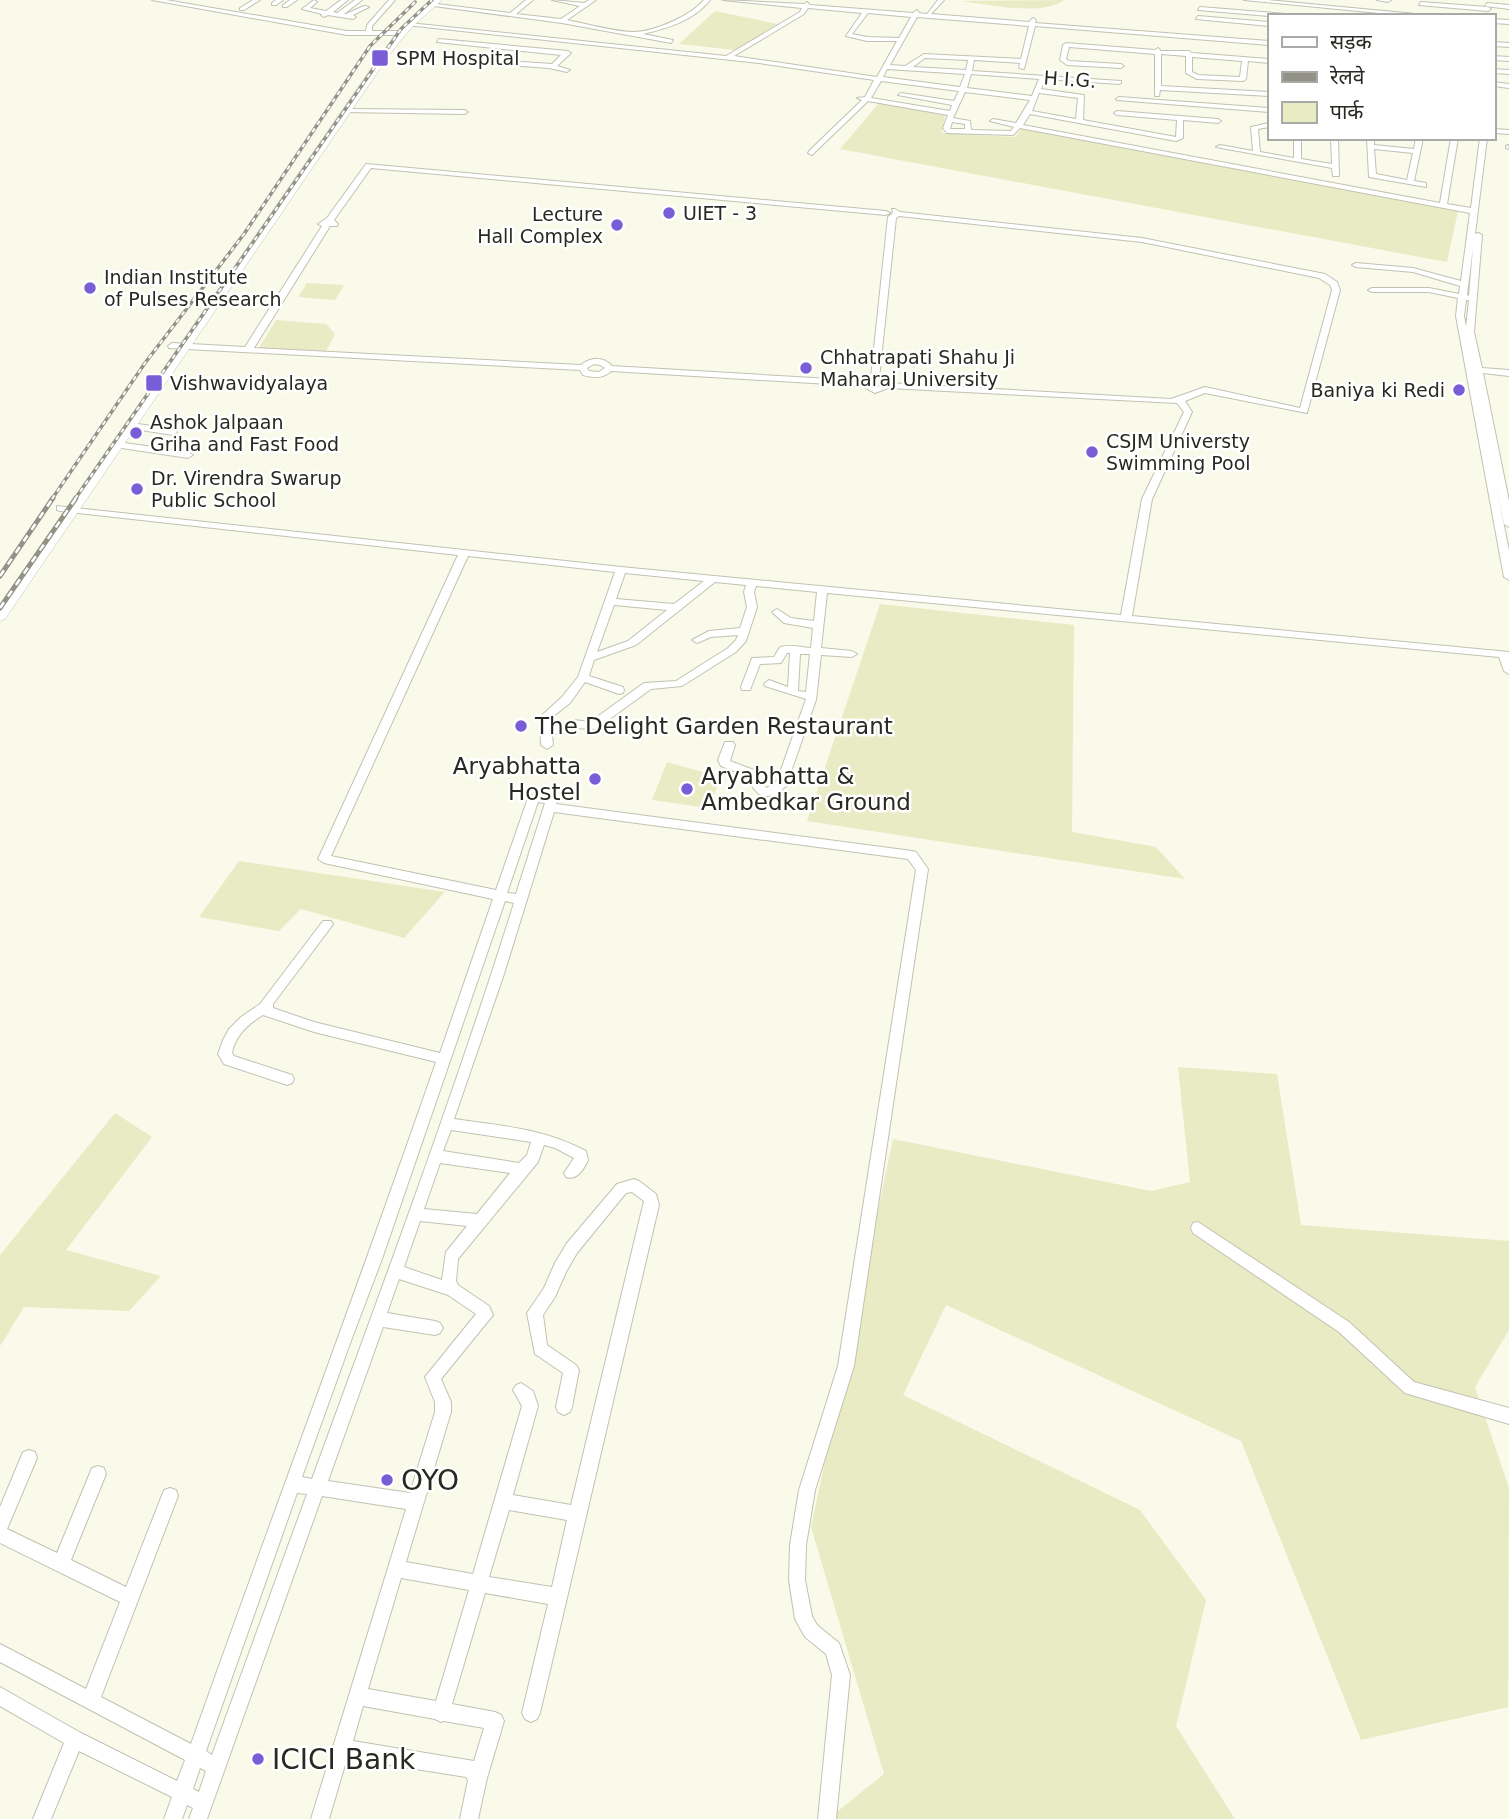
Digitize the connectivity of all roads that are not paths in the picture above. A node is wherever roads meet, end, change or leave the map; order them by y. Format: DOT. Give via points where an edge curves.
graph roads {
  1 [pos="155,0"];
  2 [pos="191,0"];
  3 [pos="257,0"];
  4 [pos="294,0"];
  5 [pos="345,0"];
  6 [pos="359,0"];
  7 [pos="392,0"];
  8 [pos="530,0"];
  9 [pos="555,0"];
  10 [pos="593,0"];
  11 [pos="707,0"];
  12 [pos="754,0"];
  13 [pos="853,0"];
  14 [pos="870,0"];
  15 [pos="941,0"];
  16 [pos="1201,0"];
  17 [pos="1247,0"];
  18 [pos="1350,0"];
  19 [pos="1380,0"];
  20 [pos="1388,0"];
  21 [pos="1463,0"];
  22 [pos="308,1"];
  23 [pos="771,1"];
  24 [pos="797,1"];
  25 [pos="431,2"];
  26 [pos="724,2"];
  27 [pos="1306,2"];
  28 [pos="1420,2"];
  29 [pos="275,3"];
  30 [pos="1326,3"];
  31 [pos="1451,3"];
  32 [pos="480,5"];
  33 [pos="585,5"];
  34 [pos="806,5"];
  35 [pos="337,6"];
  36 [pos="1488,6"];
  37 [pos="1509,6"];
  38 [pos="366,7"];
  39 [pos="848,7"];
  40 [pos="1334,8"];
  41 [pos="243,9"];
  42 [pos="866,9"];
  43 [pos="1200,9"];
  44 [pos="1348,9"];
  45 [pos="473,10"];
  46 [pos="327,13"];
  47 [pos="913,13"];
  48 [pos="929,13"];
  49 [pos="1268,14"];
  50 [pos="1333,14"];
  51 [pos="1395,14"];
  52 [pos="338,15"];
  53 [pos="511,15"];
  54 [pos="350,17"];
  55 [pos="1198,18"];
  56 [pos="315,21"];
  57 [pos="562,21"];
  58 [pos="1032,21"];
  59 [pos="474,23"];
  60 [pos="1268,24"];
  61 [pos="409,25"];
  62 [pos="596,26"];
  63 [pos="306,27"];
  64 [pos="440,28"];
  65 [pos="1126,29"];
  66 [pos="371,32"];
  67 [pos="397,33"];
  68 [pos="634,34"];
  69 [pos="1195,35"];
  70 [pos="478,39"];
  71 [pos="895,39"];
  72 [pos="439,41"];
  73 [pos="671,41"];
  74 [pos="1268,41"];
  75 [pos="577,43"];
  76 [pos="525,44"];
  77 [pos="502,45"];
  78 [pos="1122,47"];
  79 [pos="1158,50"];
  80 [pos="1189,53"];
  81 [pos="567,54"];
  82 [pos="924,56"];
  83 [pos="727,58"];
  84 [pos="1245,58"];
  85 [pos="1268,61"];
  86 [pos="989,62"];
  87 [pos="508,63"];
  88 [pos="939,63"];
  89 [pos="1023,64"];
  90 [pos="552,66"];
  91 [pos="970,66"];
  92 [pos="1121,66"];
  93 [pos="845,67"];
  94 [pos="886,67"];
  95 [pos="906,68"];
  96 [pos="921,69"];
  97 [pos="567,70"];
  98 [pos="986,73"];
  99 [pos="1003,74"];
  100 [pos="1021,75"];
  101 [pos="875,77"];
  102 [pos="1043,77"];
  103 [pos="1217,78"];
  104 [pos="894,80"];
  105 [pos="1119,82"];
  106 [pos="932,85"];
  107 [pos="1157,88"];
  108 [pos="918,90"];
  109 [pos="982,91"];
  110 [pos="1218,91"];
  111 [pos="999,94"];
  112 [pos="1035,94"];
  113 [pos="1268,94"];
  114 [pos="901,95"];
  115 [pos="960,96"];
  116 [pos="1119,99"];
  117 [pos="863,100"];
  118 [pos="1157,102"];
  119 [pos="1219,106"];
  120 [pos="1268,110"];
  121 [pos="347,111"];
  122 [pos="465,112"];
  123 [pos="1028,112"];
  124 [pos="1117,113"];
  125 [pos="950,117"];
  126 [pos="1180,118"];
  127 [pos="993,121"];
  128 [pos="1079,121"];
  129 [pos="1218,121"];
  130 [pos="1018,125"];
  131 [pos="1268,125"];
  132 [pos="1114,127"];
  133 [pos="1297,140"];
  134 [pos="1334,140"];
  135 [pos="1420,140"];
  136 [pos="1455,140"];
  137 [pos="1484,140"];
  138 [pos="1492,140"];
  139 [pos="1370,143"];
  140 [pos="1220,147"];
  141 [pos="1417,150"];
  142 [pos="812,153"];
  143 [pos="1257,153"];
  144 [pos="311,155"];
  145 [pos="1298,160"];
  146 [pos="1221,163"];
  147 [pos="1336,167"];
  148 [pos="1410,183"];
  149 [pos="1337,184"];
  150 [pos="1423,185"];
  151 [pos="1443,206"];
  152 [pos="1476,214"];
  153 [pos="892,215"];
  154 [pos="1356,265"];
  155 [pos="1431,276"];
  156 [pos="1463,284"];
  157 [pos="1372,290"];
  158 [pos="1429,290"];
  159 [pos="1466,298"];
  160 [pos="1467,340"];
  161 [pos="179,346"];
  162 [pos="248,350"];
  163 [pos="1478,370"];
  164 [pos="1509,373"];
  165 [pos="875,379"];
  166 [pos="865,384"];
  167 [pos="885,385"];
  168 [pos="1180,401"];
  169 [pos="131,426"];
  170 [pos="173,432"];
  171 [pos="118,445"];
  172 [pos="188,455"];
  173 [pos="60,508"];
  174 [pos="73,509"];
  175 [pos="1509,524"];
  176 [pos="464,552"];
  177 [pos="621,570"];
  178 [pos="1509,578"];
  179 [pos="713,579"];
  180 [pos="752,583"];
  181 [pos="822,589"];
  182 [pos="0,596"];
  183 [pos="610,603"];
  184 [pos="678,608"];
  185 [pos="777,612"];
  186 [pos="0,615"];
  187 [pos="1126,618"];
  188 [pos="818,625"];
  189 [pos="744,631"];
  190 [pos="697,640"];
  191 [pos="795,648"];
  192 [pos="817,651"];
  193 [pos="852,654"];
  194 [pos="1506,654"];
  195 [pos="592,658"];
  196 [pos="1509,671"];
  197 [pos="583,678"];
  198 [pos="769,684"];
  199 [pos="746,687"];
  200 [pos="619,690"];
  201 [pos="793,692"];
  202 [pos="811,697"];
  203 [pos="546,739"];
  204 [pos="729,745"];
  205 [pos="551,803"];
  206 [pos="500,895"];
  207 [pos="521,900"];
  208 [pos="327,924"];
  209 [pos="265,1008"];
  210 [pos="444,1059"];
  211 [pos="287,1079"];
  212 [pos="446,1124"];
  213 [pos="540,1138"];
  214 [pos="435,1156"];
  215 [pos="522,1169"];
  216 [pos="571,1172"];
  217 [pos="414,1214"];
  218 [pos="480,1222"];
  219 [pos="1198,1228"];
  220 [pos="396,1270"];
  221 [pos="453,1290"];
  222 [pos="378,1319"];
  223 [pos="435,1328"];
  224 [pos="521,1390"];
  225 [pos="564,1407"];
  226 [pos="1509,1416"];
  227 [pos="29,1458"];
  228 [pos="99,1474"];
  229 [pos="292,1484"];
  230 [pos="316,1487"];
  231 [pos="170,1496"];
  232 [pos="503,1501"];
  233 [pos="417,1502"];
  234 [pos="578,1514"];
  235 [pos="0,1526"];
  236 [pos="0,1534"];
  237 [pos="61,1564"];
  238 [pos="397,1569"];
  239 [pos="479,1583"];
  240 [pos="558,1597"];
  241 [pos="130,1598"];
  242 [pos="0,1653"];
  243 [pos="0,1696"];
  244 [pos="358,1696"];
  245 [pos="92,1700"];
  246 [pos="441,1713"];
  247 [pos="531,1713"];
  248 [pos="75,1739"];
  249 [pos="342,1748"];
  250 [pos="196,1754"];
  251 [pos="217,1767"];
  252 [pos="478,1778"];
  253 [pos="182,1794"];
  254 [pos="201,1811"];
  255 [pos="42,1819"];
  256 [pos="173,1819"];
  257 [pos="320,1819"];
  258 [pos="469,1819"];
  259 [pos="827,1819"];
  1 -- 63 [label="street"];
  2 -- 41 [label="street"];
  3 -- 41 [label="street"];
  4 -- 29 [label="street"];
  5 -- 35 [label="street"];
  6 -- 52 [label="street"];
  7 -- 66 [label="street" via="369,26"];
  8 -- 53 [label="street"];
  9 -- 33 [label="street"];
  10 -- 33 [label="street"];
  11 -- 68 [label="street" via="701,11"];
  12 -- 23 [label="street"];
  13 -- 39 [label="street"];
  14 -- 42 [label="street"];
  15 -- 48 [label="street"];
  16 -- 43 [label="street"];
  17 -- 27 [label="street"];
  18 -- 44 [label="street"];
  19 -- 20 [label="street"];
  21 -- 36 [label="street"];
  22 -- 35 [label="street"];
  22 -- 46 [label="street" via="304,9"];
  23 -- 24 [label="street"];
  24 -- 34 [label="street"];
  25 -- 45 [label="street" via="454,11"];
  25 -- 61 [label="highway"];
  25 -- 67 [label="highway" via="412,10"];
  26 -- 34 [label="street"];
  27 -- 30 [label="street"];
  28 -- 31 [label="street"];
  30 -- 40 [label="street"];
  31 -- 36 [label="street"];
  32 -- 45 [label="street"];
  33 -- 57 [label="street"];
  34 -- 39 [label="street"];
  34 -- 42 [label="street"];
  34 -- 83 [label="street" via="802,13"];
  35 -- 46 [label="street"];
  36 -- 37 [label="street"];
  38 -- 54 [label="street"];
  39 -- 42 [label="street"];
  40 -- 44 [label="street"];
  40 -- 50 [label="street"];
  41 -- 56 [label="street"];
  42 -- 47 [label="street"];
  42 -- 71 [label="street" via="848,35"];
  43 -- 49 [label="street"];
  43 -- 55 [label="street"];
  44 -- 51 [label="street"];
  45 -- 53 [label="street"];
  46 -- 52 [label="street"];
  46 -- 56 [label="street"];
  47 -- 48 [label="street"];
  47 -- 58 [label="street"];
  47 -- 71 [label="street"];
  47 -- 94 [label="street"];
  48 -- 58 [label="street"];
  52 -- 54 [label="street"];
  53 -- 57 [label="street"];
  55 -- 60 [label="street"];
  55 -- 69 [label="street"];
  56 -- 63 [label="street"];
  56 -- 66 [label="street"];
  57 -- 62 [label="street"];
  58 -- 65 [label="street"];
  58 -- 89 [label="street"];
  59 -- 64 [label="street" via="446,20"];
  61 -- 64 [label="street"];
  61 -- 67 [label="highway"];
  62 -- 68 [label="street"];
  62 -- 75 [label="street"];
  63 -- 66 [label="street"];
  64 -- 75 [label="street"];
  65 -- 69 [label="street"];
  65 -- 78 [label="street"];
  66 -- 67 [label="street"];
  67 -- 121 [label="highway"];
  67 -- 144 [label="highway"];
  68 -- 73 [label="street"];
  69 -- 74 [label="street"];
  70 -- 77 [label="street"];
  71 -- 101 [label="street"];
  72 -- 77 [label="street"];
  75 -- 81 [label="street"];
  75 -- 83 [label="street"];
  76 -- 77 [label="street"];
  77 -- 81 [label="street"];
  78 -- 79 [label="street"];
  78 -- 92 [label="street"];
  78 -- 92 [label="street" via="1068,44 1063,60"];
  79 -- 80 [label="street"];
  79 -- 107 [label="street"];
  80 -- 84 [label="street"];
  80 -- 103 [label="street" via="1190,75"];
  81 -- 90 [label="street"];
  82 -- 88 [label="street"];
  82 -- 95 [label="street"];
  82 -- 96 [label="street"];
  83 -- 101 [label="street"];
  84 -- 85 [label="street"];
  84 -- 103 [label="street" via="1244,79"];
  86 -- 89 [label="street"];
  86 -- 91 [label="street"];
  86 -- 98 [label="street"];
  87 -- 90 [label="street"];
  88 -- 91 [label="street"];
  88 -- 91 [label="street"];
  88 -- 96 [label="street"];
  88 -- 106 [label="street"];
  89 -- 100 [label="street"];
  90 -- 97 [label="street"];
  91 -- 98 [label="street, H I.G."];
  91 -- 115 [label="street"];
  92 -- 105 [label="street"];
  93 -- 101 [label="street"];
  94 -- 95 [label="street"];
  94 -- 101 [label="street"];
  95 -- 96 [label="street"];
  95 -- 104 [label="street"];
  98 -- 99 [label="street, H I.G."];
  98 -- 109 [label="street"];
  99 -- 100 [label="street, H I.G."];
  99 -- 111 [label="street"];
  100 -- 102 [label="street, H I.G."];
  101 -- 104 [label="street"];
  101 -- 117 [label="street"];
  102 -- 105 [label="street, H I.G."];
  102 -- 112 [label="street"];
  103 -- 110 [label="street"];
  104 -- 108 [label="street"];
  105 -- 116 [label="street"];
  106 -- 108 [label="street"];
  106 -- 115 [label="street"];
  107 -- 110 [label="street"];
  107 -- 118 [label="street"];
  108 -- 114 [label="street"];
  108 -- 115 [label="street"];
  109 -- 111 [label="street"];
  109 -- 115 [label="street"];
  110 -- 113 [label="street"];
  110 -- 119 [label="street"];
  111 -- 112 [label="street"];
  112 -- 123 [label="street"];
  112 -- 128 [label="street" via="1082,96"];
  115 -- 125 [label="street"];
  116 -- 118 [label="street"];
  116 -- 124 [label="street"];
  117 -- 125 [label="street"];
  117 -- 142 [label="street"];
  118 -- 119 [label="street"];
  119 -- 120 [label="street"];
  119 -- 129 [label="street"];
  121 -- 122 [label="street"];
  121 -- 144 [label="highway"];
  123 -- 128 [label="street"];
  123 -- 130 [label="street"];
  124 -- 126 [label="street"];
  124 -- 132 [label="street"];
  125 -- 130 [label="street" via="968,122 968,132 1008,135"];
  126 -- 129 [label="street"];
  126 -- 132 [label="street" via="1180,138 1176,139"];
  127 -- 130 [label="street"];
  128 -- 132 [label="street"];
  129 -- 140 [label="street"];
  130 -- 146 [label="street"];
  131 -- 143 [label="street" via="1254,127"];
  133 -- 145 [label="street"];
  134 -- 147 [label="street"];
  135 -- 141 [label="street"];
  136 -- 151 [label="street"];
  137 -- 152 [label="street"];
  138 -- 152 [label="street"];
  139 -- 141 [label="street"];
  139 -- 148 [label="street" via="1372,175"];
  140 -- 143 [label="street"];
  140 -- 146 [label="street"];
  141 -- 148 [label="street"];
  143 -- 145 [label="street"];
  144 -- 161 [label="highway"];
  145 -- 147 [label="street"];
  146 -- 149 [label="street"];
  147 -- 149 [label="street"];
  148 -- 150 [label="street"];
  149 -- 151 [label="street"];
  151 -- 152 [label="street"];
  152 -- 156 [label="street"];
  152 -- 159 [label="street"];
  153 -- 162 [label="street" via="369,166"];
  153 -- 165 [label="street"];
  153 -- 168 [label="street" via="1152,241 1314,274 1334,284 1304,411 1205,390"];
  154 -- 155 [label="street"];
  155 -- 156 [label="street"];
  155 -- 158 [label="street"];
  156 -- 159 [label="street"];
  157 -- 158 [label="street"];
  158 -- 159 [label="street"];
  159 -- 160 [label="street" via="1460,316"];
  160 -- 163 [label="street"];
  160 -- 178 [label="street"];
  161 -- 162 [label="street"];
  161 -- 169 [label="highway"];
  161 -- 173 [label="highway"];
  162 -- 166 [label="street" via="583,368 597,361 609,368"];
  163 -- 164 [label="street"];
  163 -- 175 [label="street"];
  165 -- 166 [label="street"];
  165 -- 167 [label="street"];
  166 -- 167 [label="street" via="875,390"];
  167 -- 168 [label="street"];
  168 -- 187 [label="street" via="1188,412 1144,507"];
  169 -- 170 [label="street"];
  169 -- 171 [label="highway"];
  171 -- 172 [label="street"];
  171 -- 174 [label="highway"];
  173 -- 174 [label="street"];
  173 -- 182 [label="highway"];
  174 -- 176 [label="street"];
  174 -- 186 [label="highway"];
  176 -- 177 [label="street"];
  176 -- 206 [label="street" via="324,859"];
  177 -- 179 [label="street"];
  177 -- 183 [label="street"];
  179 -- 180 [label="street"];
  179 -- 184 [label="street"];
  180 -- 181 [label="street"];
  180 -- 189 [label="street" via="748,592 752,607"];
  181 -- 187 [label="street"];
  181 -- 188 [label="street"];
  183 -- 184 [label="street"];
  183 -- 195 [label="street"];
  184 -- 195 [label="street" via="628,645"];
  185 -- 188 [label="street" via="788,621"];
  187 -- 194 [label="street"];
  188 -- 192 [label="street"];
  189 -- 190 [label="street" via="713,633"];
  189 -- 203 [label="street" via="736,647 682,682 648,686 592,726 574,724"];
  191 -- 192 [label="street"];
  191 -- 199 [label="street" via="781,650 776,662 757,659"];
  191 -- 201 [label="street"];
  192 -- 193 [label="street"];
  192 -- 202 [label="street"];
  194 -- 196 [label="street"];
  195 -- 197 [label="street"];
  197 -- 200 [label="street"];
  197 -- 203 [label="street" via="545,717"];
  198 -- 201 [label="street"];
  201 -- 202 [label="street"];
  202 -- 204 [label="street" via="792,760 782,783 772,792 764,791 747,771 725,763"];
  205 -- 206 [label="street" via="534,798"];
  205 -- 207 [label="street"];
  205 -- 259 [label="street" via="912,855 922,869 849,1353 809,1481 798,1545 797,1580 804,1619 832,1649 841,1675"];
  206 -- 207 [label="street"];
  206 -- 210 [label="street"];
  207 -- 212 [label="street"];
  208 -- 209 [label="street"];
  209 -- 210 [label="street" via="314,1027"];
  209 -- 211 [label="street" via="246,1018 226,1045 225,1054 229,1060"];
  210 -- 229 [label="street"];
  212 -- 213 [label="street"];
  212 -- 214 [label="street"];
  213 -- 215 [label="street" via="532,1160"];
  213 -- 216 [label="street" via="581,1155"];
  214 -- 215 [label="street"];
  214 -- 217 [label="street"];
  215 -- 218 [label="street"];
  217 -- 218 [label="street"];
  217 -- 220 [label="street"];
  218 -- 221 [label="street" via="451,1257"];
  219 -- 226 [label="street" via="1344,1327 1410,1388"];
  220 -- 221 [label="street"];
  220 -- 222 [label="street"];
  221 -- 233 [label="street" via="485,1313 433,1377 444,1407"];
  222 -- 223 [label="street"];
  222 -- 230 [label="street"];
  224 -- 232 [label="street" via="530,1406"];
  225 -- 234 [label="street" via="572,1373 540,1349 535,1313 572,1248 625,1186 634,1185 651,1198 652,1205"];
  227 -- 235 [label="street"];
  228 -- 237 [label="street"];
  229 -- 230 [label="street"];
  229 -- 250 [label="street"];
  230 -- 233 [label="street"];
  230 -- 251 [label="street"];
  231 -- 241 [label="street"];
  232 -- 234 [label="street"];
  232 -- 239 [label="street"];
  233 -- 238 [label="street"];
  234 -- 240 [label="street"];
  236 -- 237 [label="street"];
  237 -- 241 [label="street"];
  238 -- 239 [label="street"];
  238 -- 244 [label="street"];
  239 -- 240 [label="street"];
  239 -- 246 [label="street"];
  240 -- 247 [label="street"];
  241 -- 245 [label="street"];
  242 -- 245 [label="street"];
  243 -- 248 [label="street"];
  244 -- 246 [label="street"];
  244 -- 249 [label="street"];
  245 -- 250 [label="street"];
  246 -- 252 [label="street" via="495,1721"];
  248 -- 253 [label="street"];
  248 -- 255 [label="street"];
  249 -- 252 [label="street" via="463,1766"];
  249 -- 257 [label="street"];
  250 -- 251 [label="street"];
  250 -- 253 [label="street"];
  251 -- 254 [label="street"];
  252 -- 258 [label="street"];
  253 -- 254 [label="street"];
  253 -- 256 [label="street"];
}
